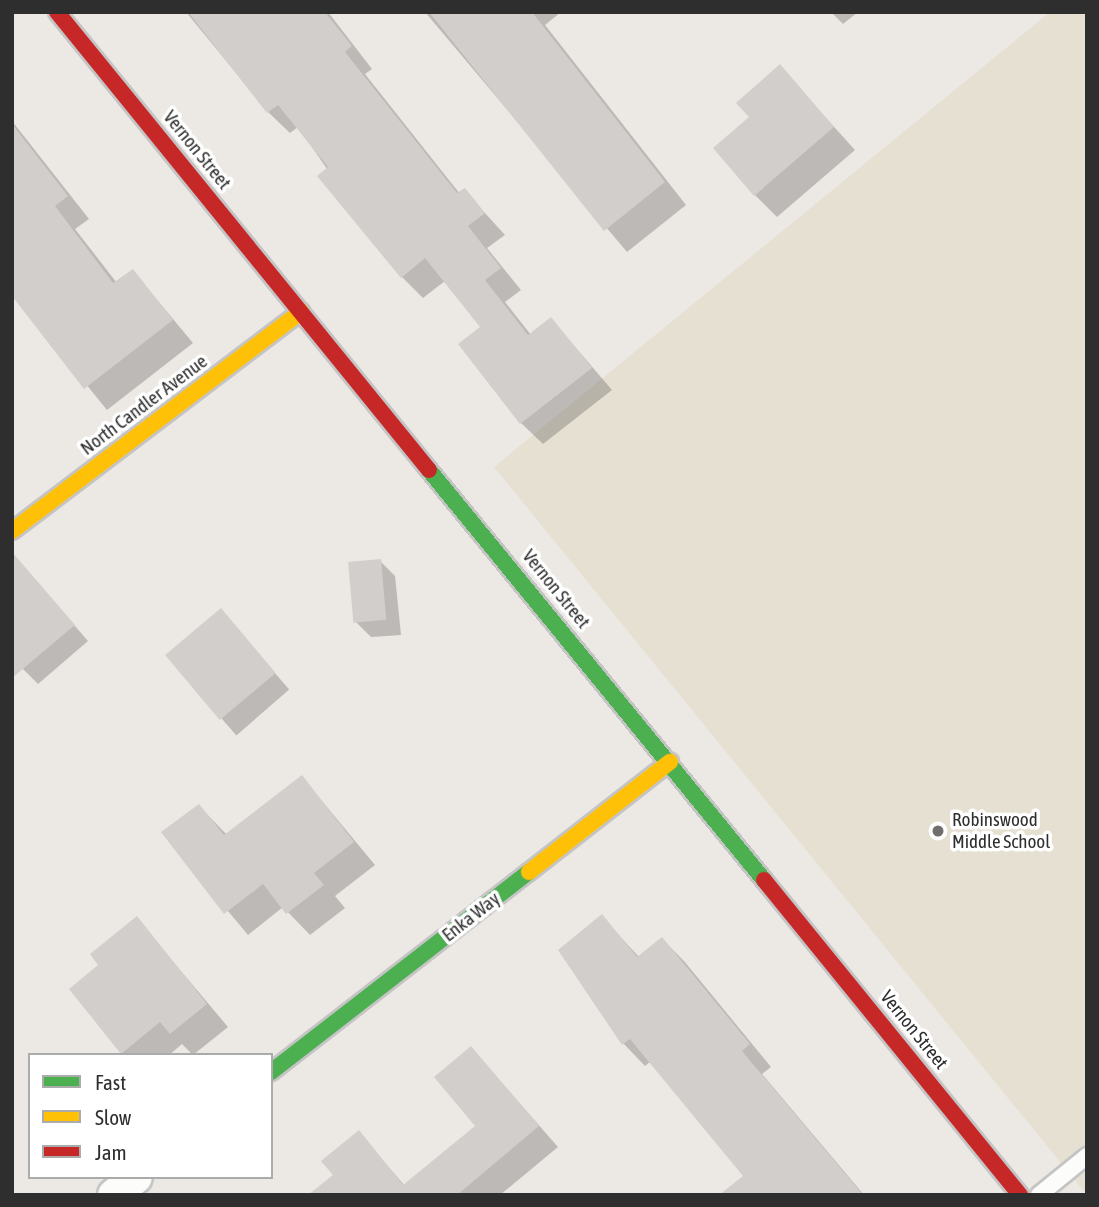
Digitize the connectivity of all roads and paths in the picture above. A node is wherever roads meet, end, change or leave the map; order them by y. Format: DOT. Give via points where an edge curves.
graph roads {
  1 [pos="57,12"];
  2 [pos="301,312"];
  3 [pos="12,531"];
  4 [pos="670,762"];
  5 [pos="273,1070"];
  6 [pos="1087,1156"];
  7 [pos="134,1179"];
  8 [pos="114,1195"];
  9 [pos="1020,1195"];
  10 [pos="1039,1195"];
  1 -- 2 [label="street, Vernon Street"];
  2 -- 3 [label="street, North Candler Avenue"];
  2 -- 4 [label="street, Vernon Street"];
  4 -- 5 [label="street, Enka Way"];
  4 -- 9 [label="street, Vernon Street"];
  6 -- 10 [label="lane"];
  7 -- 8 [label="street"];
}
